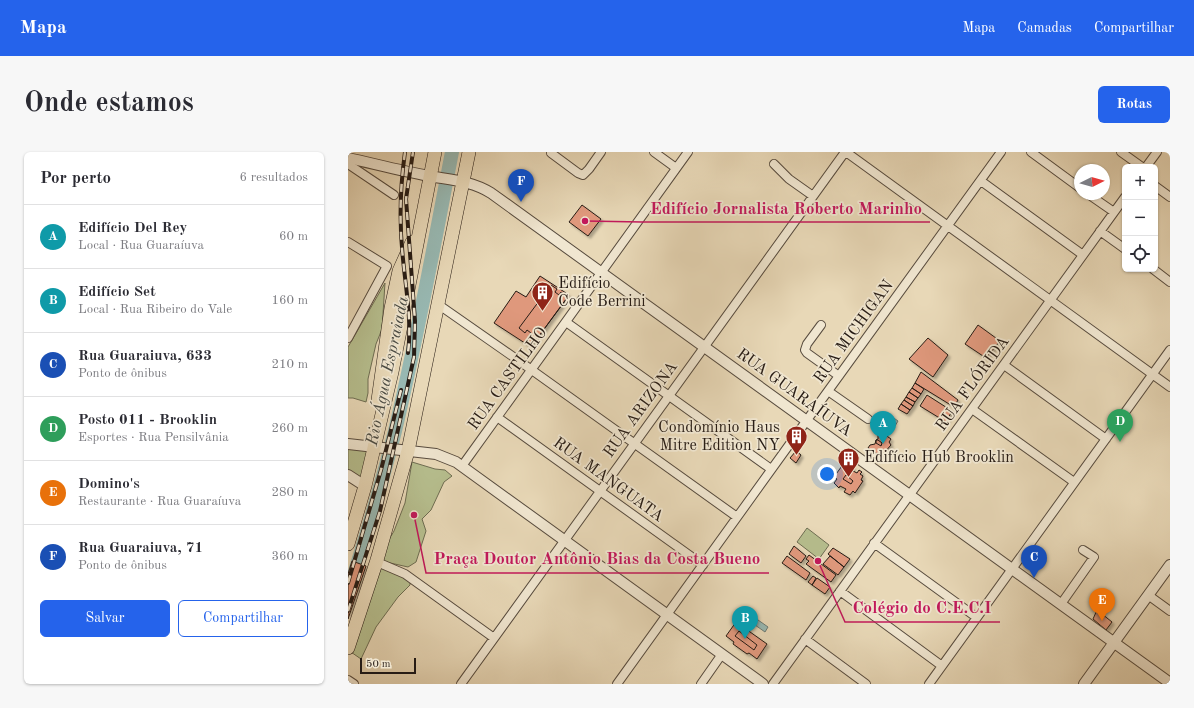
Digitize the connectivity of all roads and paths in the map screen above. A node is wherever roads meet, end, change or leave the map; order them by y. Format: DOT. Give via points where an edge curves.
graph roads {
  1 [pos="435,152"];
  2 [pos="601,152"];
  3 [pos="654,152"];
  4 [pos="688,152"];
  5 [pos="845,152"];
  6 [pos="1001,152"];
  7 [pos="1030,152"];
  8 [pos="1122,152"];
  9 [pos="1157,152"];
  10 [pos="468,153"];
  11 [pos="551,153"];
  12 [pos="348,158"];
  13 [pos="348,164"];
  14 [pos="774,164"];
  15 [pos="1138,164"];
  16 [pos="1148,164"];
  17 [pos="676,168"];
  18 [pos="435,177"];
  19 [pos="458,181"];
  20 [pos="981,181"];
  21 [pos="1074,184"];
  22 [pos="1158,188"];
  23 [pos="394,195"];
  24 [pos="813,196"];
  25 [pos="1170,197"];
  26 [pos="1097,200"];
  27 [pos="1123,200"];
  28 [pos="1114,212"];
  29 [pos="948,226"];
  30 [pos="1100,231"];
  31 [pos="348,242"];
  32 [pos="1122,247"];
  33 [pos="1083,255"];
  34 [pos="602,272"];
  35 [pos="1157,272"];
  36 [pos="1170,282"];
  37 [pos="1050,300"];
  38 [pos="439,305"];
  39 [pos="348,320"];
  40 [pos="566,322"];
  41 [pos="356,324"];
  42 [pos="821,325"];
  43 [pos="348,338"];
  44 [pos="704,347"];
  45 [pos="1170,350"];
  46 [pos="1004,364"];
  47 [pos="531,369"];
  48 [pos="1153,375"];
  49 [pos="839,376"];
  50 [pos="1170,387"];
  51 [pos="828,391"];
  52 [pos="669,395"];
  53 [pos="972,409"];
  54 [pos="497,417"];
  55 [pos="868,419"];
  56 [pos="807,420"];
  57 [pos="1106,439"];
  58 [pos="635,443"];
  59 [pos="348,444"];
  60 [pos="379,447"];
  61 [pos="404,451"];
  62 [pos="462,466"];
  63 [pos="771,469"];
  64 [pos="348,475"];
  65 [pos="1074,482"];
  66 [pos="365,486"];
  67 [pos="600,492"];
  68 [pos="910,494"];
  69 [pos="737,517"];
  70 [pos="564,540"];
  71 [pos="874,543"];
  72 [pos="348,544"];
  73 [pos="1083,550"];
  74 [pos="377,562"];
  75 [pos="703,565"];
  76 [pos="1012,568"];
  77 [pos="1169,568"];
  78 [pos="840,591"];
  79 [pos="1148,595"];
  80 [pos="1061,604"];
  81 [pos="1170,611"];
  82 [pos="667,615"];
  83 [pos="976,617"];
  84 [pos="494,638"];
  85 [pos="805,639"];
  86 [pos="1114,642"];
  87 [pos="348,648"];
  88 [pos="722,654"];
  89 [pos="942,666"];
  90 [pos="348,680"];
  91 [pos="1170,683"];
  92 [pos="354,684"];
  93 [pos="461,684"];
  94 [pos="617,684"];
  95 [pos="701,684"];
  96 [pos="763,684"];
  97 [pos="773,684"];
  98 [pos="866,684"];
  99 [pos="929,684"];
  100 [pos="1084,684"];
  1 -- 18 [label="main road"];
  2 -- 11 [label="street" via="583,175"];
  3 -- 17 [label="street"];
  4 -- 17 [label="street, RUA CASTILHO"];
  5 -- 24 [label="street, RUA ARIZONA"];
  5 -- 29 [label="street"];
  6 -- 20 [label="street, RUA MICHIGAN"];
  7 -- 21 [label="street"];
  8 -- 15 [label="street"];
  9 -- 16 [label="street"];
  10 -- 19 [label="main road"];
  12 -- 18 [label="street, RUA GUARAÍUVA"];
  13 -- 23 [label="street"];
  14 -- 24 [label="street"];
  17 -- 34 [label="street, RUA CASTILHO"];
  18 -- 19 [label="street, RUA GUARAÍUVA"];
  18 -- 60 [label="main road" via="422,220"];
  19 -- 34 [label="street, RUA GUARAÍUVA" via="481,186"];
  19 -- 38 [label="main road"];
  20 -- 29 [label="street, RUA MICHIGAN"];
  20 -- 33 [label="street"];
  22 -- 25 [label="street"];
  24 -- 44 [label="street, RUA ARIZONA"];
  26 -- 28 [label="street"];
  27 -- 28 [label="street, RUA FLÓRIDA"];
  28 -- 30 [label="street, RUA FLÓRIDA"];
  29 -- 37 [label="street"];
  29 -- 49 [label="street, RUA MICHIGAN"];
  30 -- 32 [label="street"];
  30 -- 33 [label="street, RUA FLÓRIDA"];
  31 -- 41 [label="street" via="388,266"];
  33 -- 37 [label="street, RUA FLÓRIDA"];
  34 -- 40 [label="street, RUA CASTILHO"];
  34 -- 44 [label="street, RUA GUARAÍUVA"];
  35 -- 36 [label="street"];
  37 -- 46 [label="street, RUA FLÓRIDA"];
  37 -- 48 [label="street"];
  38 -- 47 [label="street"];
  38 -- 61 [label="main road"];
  39 -- 41 [label="street"];
  40 -- 47 [label="street, RUA CASTILHO"];
  40 -- 52 [label="street"];
  41 -- 43 [label="street"];
  42 -- 49 [label="street" via="805,350"];
  44 -- 52 [label="street, RUA ARIZONA"];
  44 -- 56 [label="street, RUA GUARAÍUVA"];
  45 -- 48 [label="street"];
  46 -- 53 [label="street, RUA FLÓRIDA"];
  46 -- 57 [label="street"];
  47 -- 54 [label="street, RUA CASTILHO"];
  47 -- 58 [label="street"];
  48 -- 50 [label="street"];
  48 -- 57 [label="street"];
  49 -- 51 [label="street, RUA MICHIGAN"];
  51 -- 55 [label="street"];
  51 -- 56 [label="street, RUA MICHIGAN"];
  52 -- 58 [label="street, RUA ARIZONA"];
  52 -- 63 [label="street"];
  53 -- 65 [label="street"];
  53 -- 68 [label="street, RUA FLÓRIDA"];
  54 -- 62 [label="street, RUA CASTILHO"];
  54 -- 67 [label="street, RUA MANGUATA"];
  56 -- 63 [label="street, RUA MICHIGAN"];
  56 -- 68 [label="street, RUA GUARAÍUVA"];
  57 -- 65 [label="street"];
  58 -- 67 [label="street, RUA ARIZONA"];
  58 -- 69 [label="street"];
  59 -- 60 [label="street"];
  60 -- 61 [label="street"];
  60 -- 66 [label="main road"];
  61 -- 62 [label="street" via="436,454"];
  61 -- 74 [label="main road"];
  62 -- 70 [label="street"];
  63 -- 69 [label="street, RUA MICHIGAN"];
  64 -- 66 [label="street"];
  65 -- 76 [label="street"];
  66 -- 72 [label="main road"];
  67 -- 70 [label="street, RUA ARIZONA"];
  67 -- 75 [label="street, RUA MANGUATA"];
  68 -- 71 [label="street, RUA FLÓRIDA"];
  68 -- 76 [label="street, RUA GUARAÍUVA"];
  69 -- 75 [label="street, RUA MICHIGAN"];
  70 -- 82 [label="street"];
  70 -- 84 [label="street, RUA ARIZONA"];
  71 -- 78 [label="street, RUA FLÓRIDA"];
  71 -- 83 [label="street"];
  73 -- 80 [label="street" via="1094,557"];
  74 -- 84 [label="street" via="405,574"];
  74 -- 87 [label="main road"];
  75 -- 82 [label="street, RUA MICHIGAN"];
  76 -- 80 [label="street, RUA GUARAÍUVA"];
  76 -- 83 [label="street"];
  77 -- 79 [label="street"];
  78 -- 85 [label="street, RUA FLÓRIDA"];
  78 -- 89 [label="street"];
  79 -- 81 [label="street"];
  79 -- 86 [label="street"];
  80 -- 86 [label="street, RUA GUARAÍUVA"];
  82 -- 88 [label="street"];
  82 -- 94 [label="street, RUA MICHIGAN"];
  83 -- 89 [label="street"];
  84 -- 93 [label="street, RUA ARIZONA"];
  85 -- 97 [label="street, RUA FLÓRIDA"];
  85 -- 98 [label="street"];
  86 -- 91 [label="street, RUA GUARAÍUVA"];
  86 -- 100 [label="street"];
  88 -- 95 [label="street"];
  88 -- 96 [label="street"];
  89 -- 99 [label="street"];
  90 -- 92 [label="street"];
}
